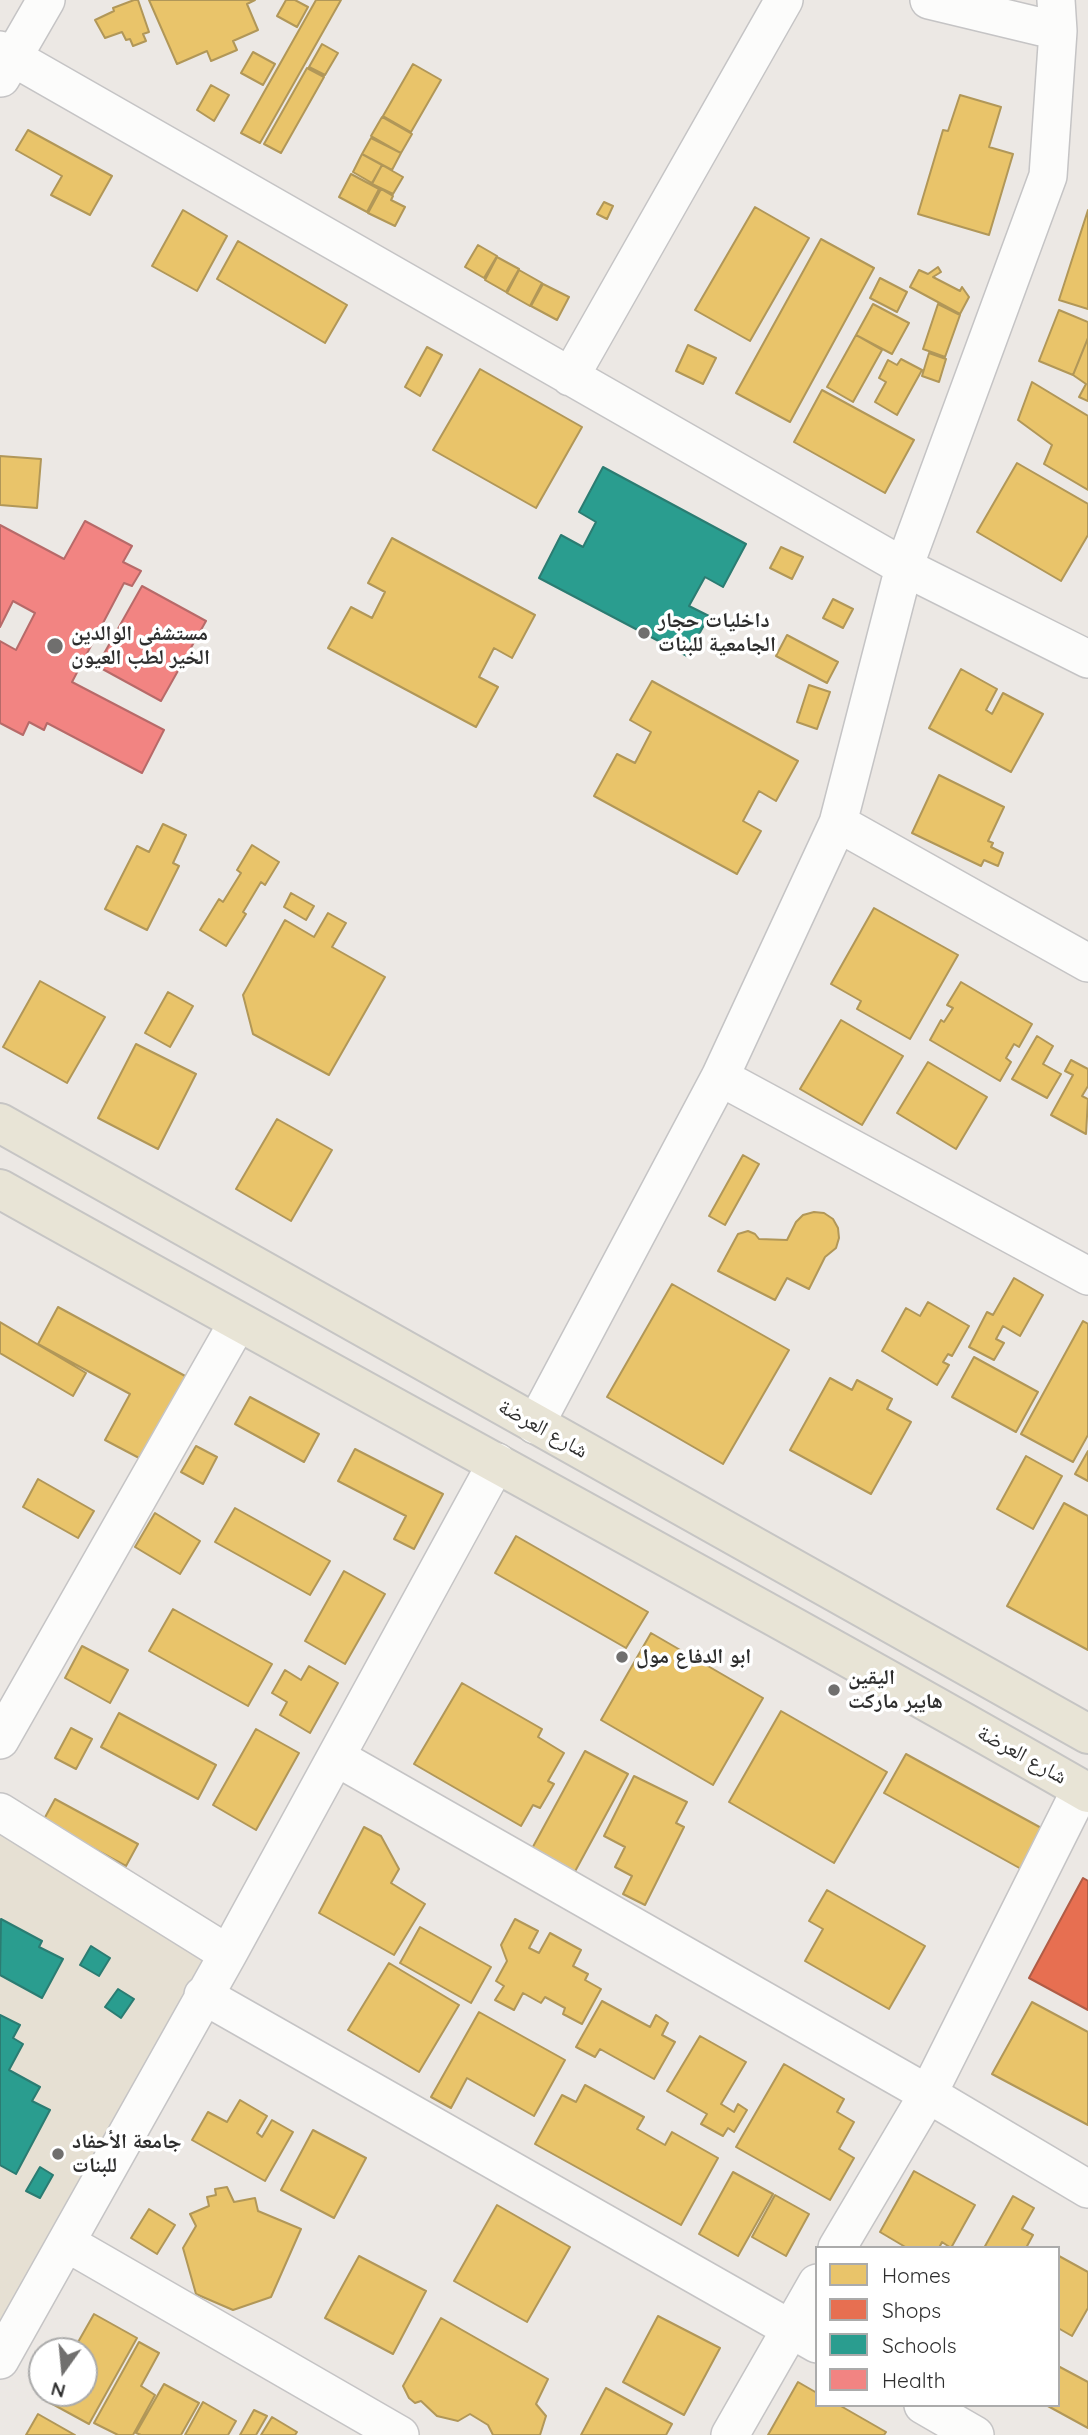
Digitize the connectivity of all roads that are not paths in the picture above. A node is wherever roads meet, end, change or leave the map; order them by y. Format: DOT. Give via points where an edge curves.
graph roads {
  1 [pos="46,0"];
  2 [pos="784,0"];
  3 [pos="929,0"];
  4 [pos="1057,16"];
  5 [pos="4,62"];
  6 [pos="570,377"];
  7 [pos="904,568"];
  8 [pos="1088,659"];
  9 [pos="838,823"];
  10 [pos="1088,963"];
  11 [pos="720,1077"];
  12 [pos="0,1123"];
  13 [pos="0,1189"];
  14 [pos="1088,1276"];
  15 [pos="238,1322"];
  16 [pos="535,1425"];
  17 [pos="497,1462"];
  18 [pos="1088,1734"];
  19 [pos="0,1740"];
  20 [pos="337,1757"];
  21 [pos="1085,1791"];
  22 [pos="0,1812"];
  23 [pos="228,1954"];
  24 [pos="203,1995"];
  25 [pos="928,2094"];
  26 [pos="1088,2189"];
  27 [pos="67,2243"];
  28 [pos="839,2246"];
  29 [pos="815,2291"];
  30 [pos="803,2337"];
  31 [pos="1,2356"];
  32 [pos="926,2407"];
  33 [pos="400,2435"];
  34 [pos="730,2435"];
  35 [pos="975,2435"];
  1 -- 5 [label="street"];
  2 -- 6 [label="street"];
  3 -- 4 [label="street"];
  4 -- 7 [label="street" via="1048,176"];
  5 -- 6 [label="street"];
  6 -- 7 [label="street"];
  7 -- 8 [label="street"];
  7 -- 9 [label="street"];
  9 -- 10 [label="street"];
  9 -- 11 [label="street"];
  11 -- 14 [label="street"];
  11 -- 16 [label="street"];
  12 -- 16 [label="main road, شارع العرضة"];
  13 -- 15 [label="main road, شارع العرضة"];
  15 -- 17 [label="main road, شارع العرضة"];
  15 -- 19 [label="street"];
  16 -- 18 [label="main road, شارع العرضة"];
  17 -- 20 [label="street"];
  17 -- 21 [label="main road, شارع العرضة"];
  20 -- 23 [label="street"];
  20 -- 25 [label="street"];
  21 -- 25 [label="street"];
  22 -- 23 [label="street"];
  23 -- 24 [label="street"];
  24 -- 27 [label="street"];
  24 -- 30 [label="street"];
  25 -- 26 [label="street"];
  25 -- 28 [label="street"];
  27 -- 31 [label="street"];
  27 -- 33 [label="street"];
  29 -- 30 [label="street"];
  30 -- 34 [label="street"];
  32 -- 35 [label="street"];
}
